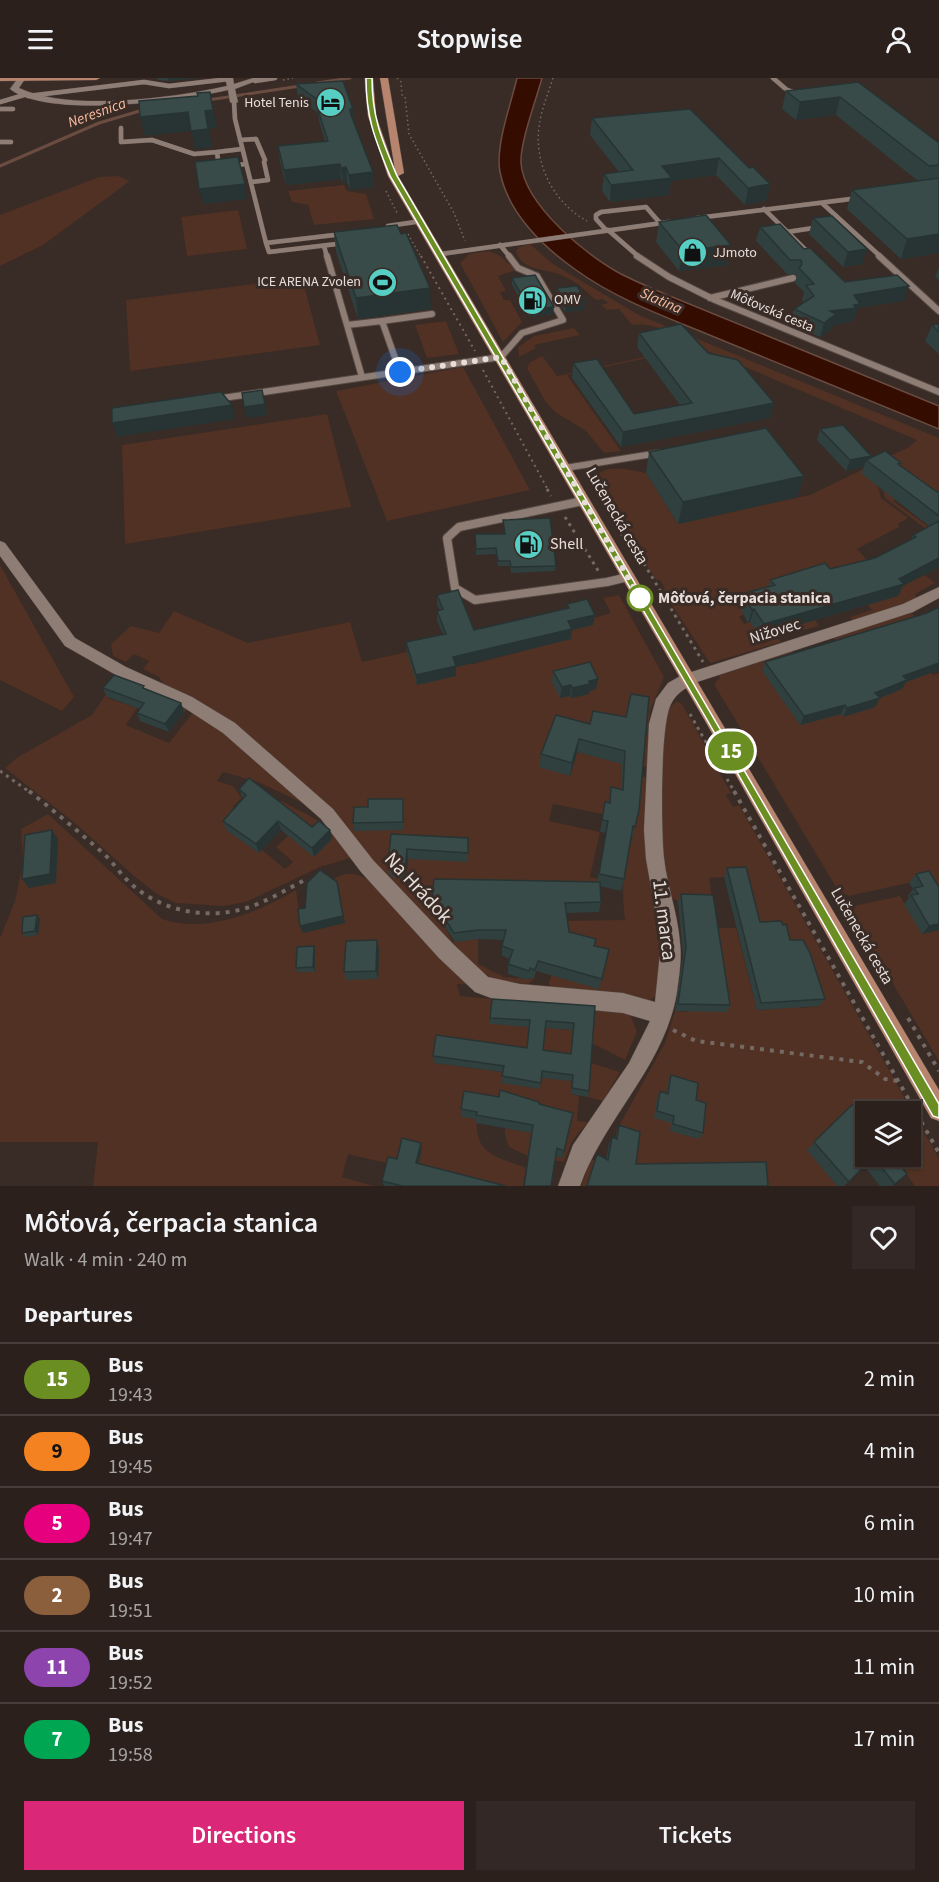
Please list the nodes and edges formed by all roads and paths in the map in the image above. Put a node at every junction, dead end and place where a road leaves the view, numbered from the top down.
1 (96, 78) edge
2 (275, 78) edge
3 (384, 78) edge
4 (397, 78) edge
5 (553, 78) edge
6 (773, 78) edge
7 (0, 79) edge
8 (21, 79) edge
9 (257, 80) edge
10 (365, 81) edge
11 (230, 83) edge
12 (806, 94) edge
13 (26, 96) junction
14 (0, 102) edge
15 (234, 102) joint
16 (0, 109) edge
17 (13, 110) dead end
18 (121, 128) dead end
19 (240, 140) junction
20 (0, 142) edge
21 (11, 142) dead end
22 (243, 149) junction
23 (217, 153) junction
24 (246, 164) junction
25 (251, 182) junction
26 (384, 186) dead end
27 (404, 192) junction
28 (869, 196) edge
29 (822, 202) junction
30 (764, 209) junction
31 (694, 218) edge
32 (422, 221) junction
33 (671, 221) edge
34 (660, 223) junction
35 (845, 223) junction
36 (403, 224) junction
37 (833, 225) edge
38 (822, 227) edge
39 (380, 228) edge
40 (607, 230) junction
41 (788, 232) junction
42 (348, 233) edge
43 (355, 242) edge
44 (266, 243) junction
45 (500, 245) junction
46 (324, 246) junction
47 (467, 250) junction
48 (441, 254) junction
49 (819, 264) edge
50 (794, 278) dead end
51 (710, 298) junction
52 (939, 311) edge
53 (432, 314) dead end
54 (382, 321) junction
55 (347, 325) junction
56 (501, 357) junction
57 (481, 361) junction
58 (400, 372) junction
59 (362, 376) junction
60 (939, 392) edge
61 (207, 400) edge
62 (671, 451) edge
63 (565, 468) junction
64 (583, 501) junction
65 (557, 506) junction
66 (616, 530) dead end
67 (0, 546) edge
68 (628, 577) junction
69 (607, 582) junction
70 (939, 592) edge
71 (708, 671) junction
72 (688, 679) junction
73 (692, 718) dead end
74 (719, 765) dead end
75 (0, 771) edge
76 (724, 774) dead end
77 (305, 880) dead end
78 (661, 1018) junction
79 (898, 1081) junction
80 (939, 1110) edge
81 (939, 1154) edge
82 (568, 1186) edge

1 - 8 main road
2 - 9 lane
3 - 27 main road, Lučenecká cesta
4 - 47 path
5 - 40 path
6 - 12 lane
7 - 8 main road
8 - 13 street
9 - 11 street
10 - 27 main road, Lučenecká cesta
11 - 13 lane
11 - 13 street
11 - 15 street
13 - 14 lane
15 - 19 lane
16 - 17 lane
18 - 23 lane
19 - 22 lane
19 - 25 lane
20 - 21 lane
22 - 23 lane
22 - 24 lane
23 - 24 lane
24 - 25 lane
25 - 44 lane
26 - 36 path
27 - 32 main road, Lučenecká cesta
28 - 29 lane
29 - 30 lane
29 - 35 lane
30 - 31 lane
30 - 41 lane
32 - 36 lane
32 - 48 main road, Lučenecká cesta
33 - 34 lane
34 - 40 lane
34 - 40 lane
35 - 37 lane
35 - 52 lane
36 - 39 lane
36 - 57 path
38 - 41 lane
40 - 45 lane
40 - 51 lane, Môťovská cesta
41 - 49 lane
42 - 44 lane
43 - 46 lane
44 - 46 lane
45 - 47 lane
45 - 56 lane
46 - 55 lane
47 - 48 lane
48 - 56 main road, Lučenecká cesta
50 - 51 lane
51 - 60 lane, Môťovská cesta
53 - 54 lane
54 - 55 lane
54 - 58 lane
55 - 59 lane
56 - 57 lane
56 - 63 main road, Lučenecká cesta
57 - 58 lane
57 - 65 path
58 - 59 lane
59 - 61 lane
62 - 63 lane
63 - 64 main road, Lučenecká cesta
64 - 65 lane
64 - 68 main road, Lučenecká cesta
65 - 69 path
65 - 69 lane
66 - 71 path
67 - 78 street, Na Hrádok
68 - 69 lane
68 - 72 main road, Lučenecká cesta
70 - 71 street, Nižovec
71 - 72 street, Nižovec
72 - 78 street, 11. marca
72 - 80 main road, Lučenecká cesta
73 - 74 path
75 - 77 path
76 - 79 path
78 - 79 path
78 - 82 street, 11. marca
79 - 81 path

